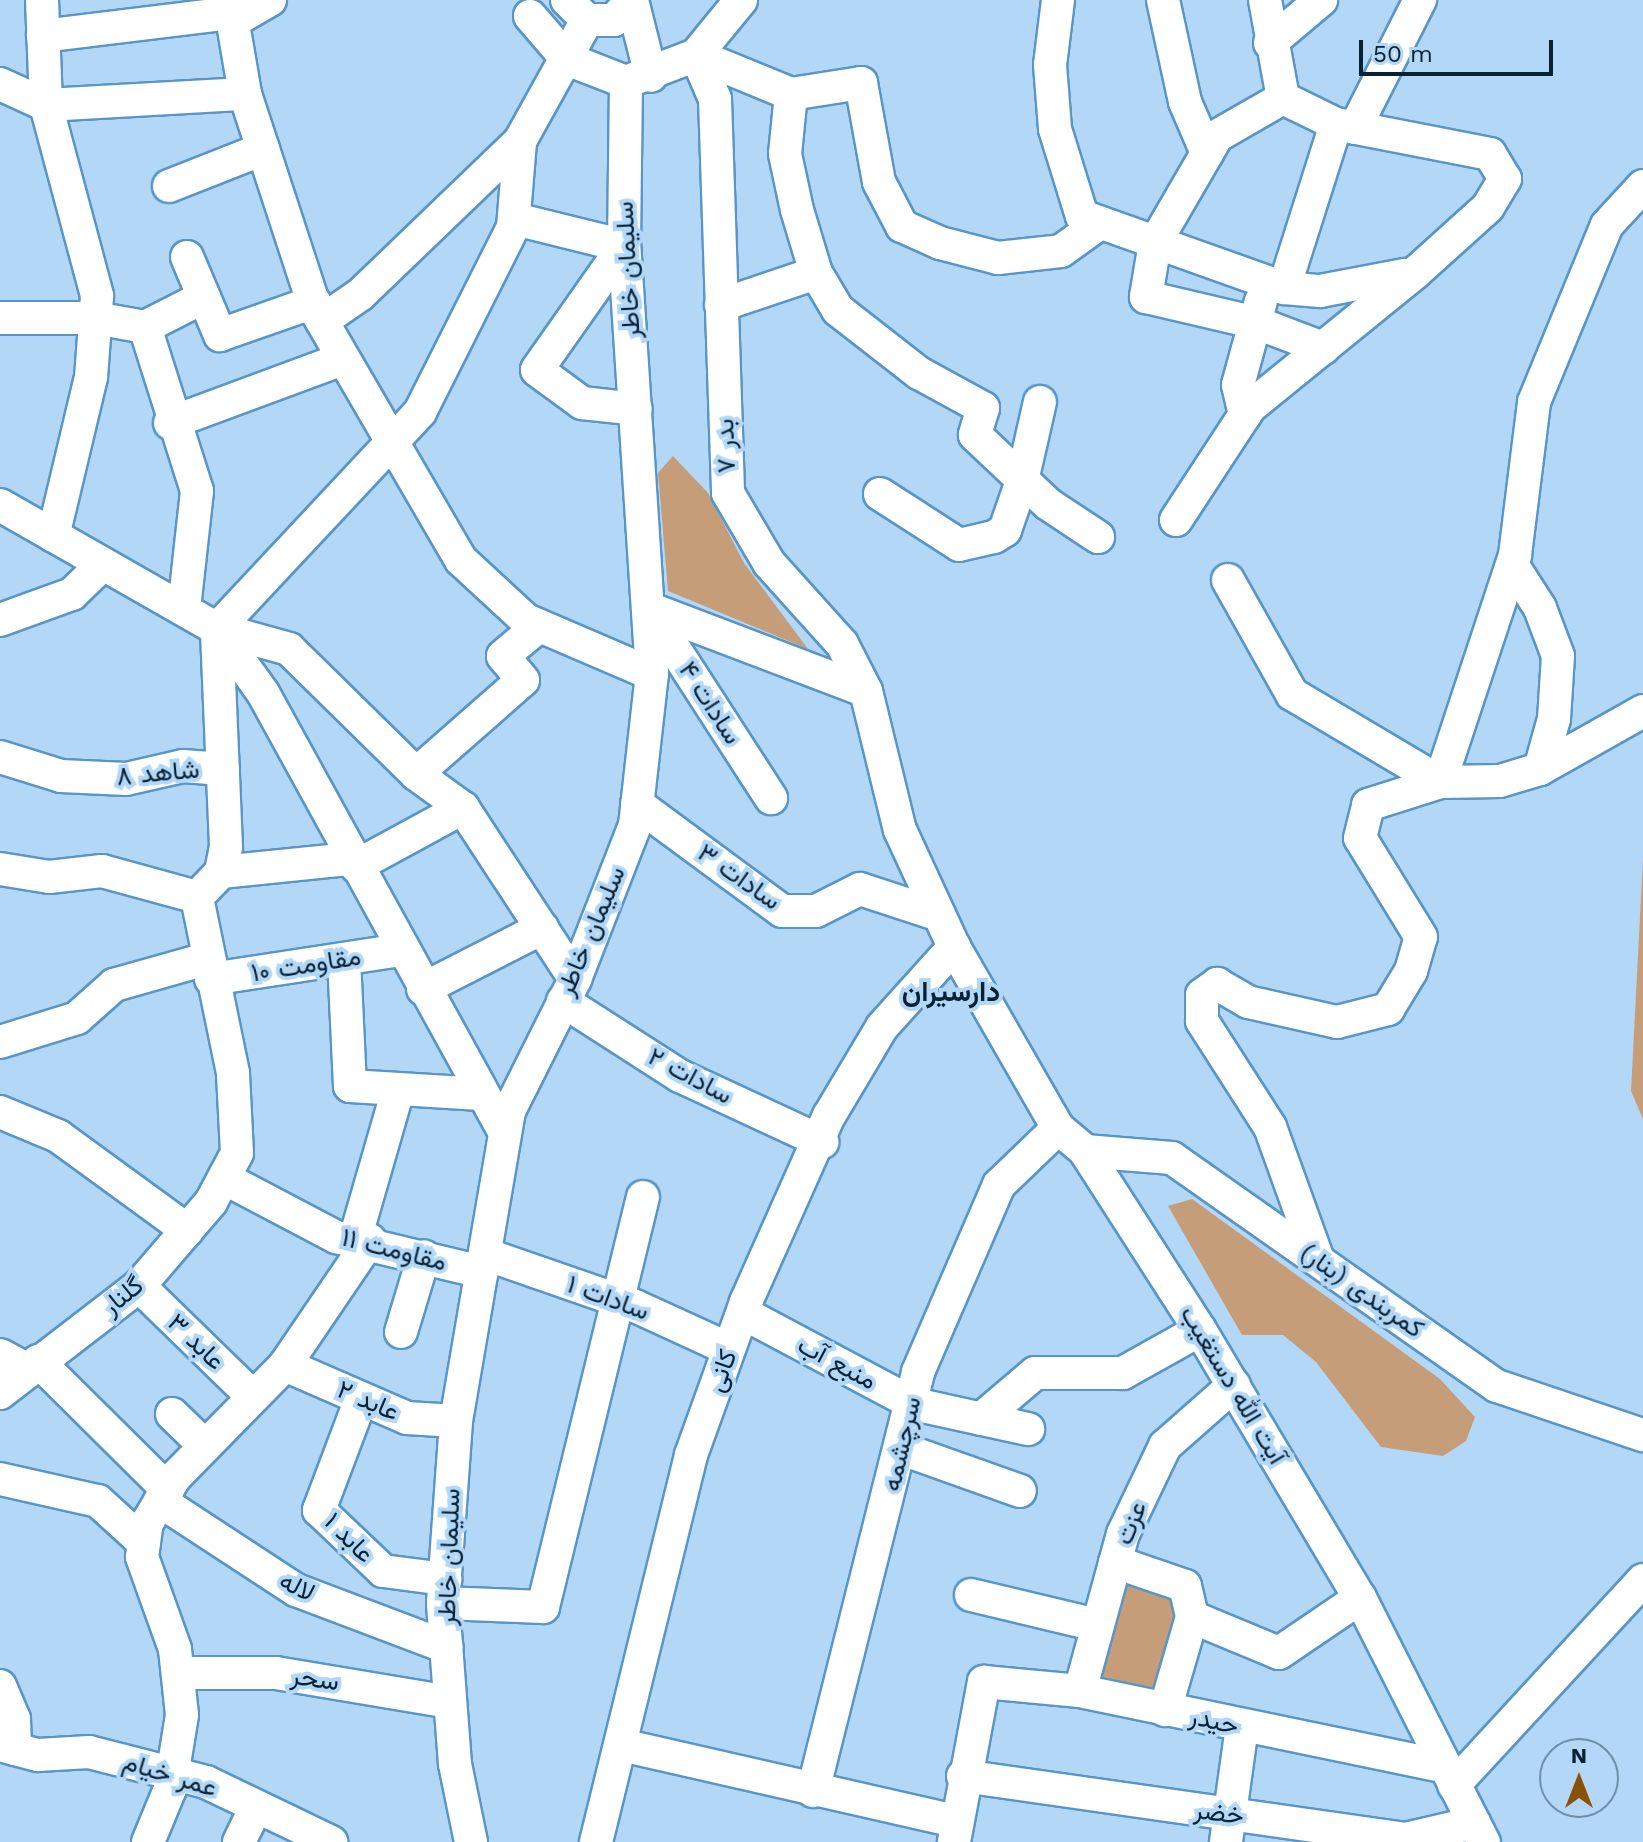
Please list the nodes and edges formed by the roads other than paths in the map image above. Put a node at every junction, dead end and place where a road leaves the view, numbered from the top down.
1 (42, 0) edge
2 (270, 0) edge
3 (741, 0) edge
4 (1058, 0) edge
5 (1163, 0) edge
6 (1265, 0) edge
7 (1321, 0) edge
8 (1420, 0) edge
9 (632, 2) edge
10 (577, 10) edge
11 (231, 12) edge
12 (530, 16) dead end
13 (43, 36) junction
14 (1270, 43) junction
15 (696, 55) junction
16 (567, 59) junction
17 (638, 79) junction
18 (0, 84) edge
19 (245, 94) junction
20 (791, 94) junction
21 (1283, 98) junction
22 (46, 105) junction
23 (1346, 126) junction
24 (520, 141) junction
25 (263, 149) junction
26 (1207, 153) junction
27 (169, 186) dead end
28 (1643, 186) edge
29 (515, 219) junction
30 (1100, 223) junction
31 (1155, 243) junction
32 (624, 246) junction
33 (187, 257) dead end
34 (816, 273) junction
35 (1415, 273) junction
36 (1275, 285) junction
37 (204, 297) junction
38 (721, 305) junction
39 (318, 312) junction
40 (0, 318) edge
41 (95, 318) junction
42 (1257, 323) junction
43 (145, 327) junction
44 (1323, 348) junction
45 (343, 359) junction
46 (1040, 402) dead end
47 (636, 409) junction
48 (1245, 415) junction
49 (170, 423) junction
50 (390, 444) junction
51 (1022, 481) junction
52 (880, 494) dead end
53 (0, 505) edge
54 (1176, 520) dead end
55 (53, 536) junction
56 (1098, 537) dead end
57 (102, 565) junction
58 (1513, 566) junction
59 (1228, 580) dead end
60 (184, 608) junction
61 (648, 608) junction
62 (0, 620) edge
63 (539, 626) junction
64 (217, 629) junction
65 (652, 674) junction
66 (866, 691) junction
67 (1643, 711) edge
68 (0, 757) edge
69 (223, 769) junction
70 (1540, 769) junction
71 (416, 774) junction
72 (1440, 782) junction
73 (771, 798) dead end
74 (637, 804) junction
75 (463, 808) junction
76 (353, 863) junction
77 (0, 869) edge
78 (221, 872) junction
79 (197, 897) junction
80 (939, 915) junction
81 (542, 928) junction
82 (954, 947) junction
83 (401, 950) junction
84 (344, 959) junction
85 (209, 969) junction
86 (423, 989) junction
87 (569, 990) junction
88 (0, 1042) edge
89 (398, 1090) junction
90 (481, 1094) junction
91 (0, 1112) edge
92 (1058, 1128) junction
93 (505, 1133) junction
94 (822, 1142) junction
95 (1085, 1151) junction
96 (224, 1178) junction
97 (643, 1197) dead end
98 (187, 1230) junction
99 (362, 1240) junction
100 (424, 1256) junction
101 (1318, 1260) junction
102 (483, 1263) junction
103 (139, 1286) junction
104 (613, 1298) junction
105 (743, 1313) junction
106 (1200, 1330) junction
107 (401, 1332) dead end
108 (729, 1349) junction
109 (22, 1362) edge
110 (285, 1365) junction
111 (1234, 1385) junction
112 (0, 1393) edge
113 (253, 1397) junction
114 (361, 1399) junction
115 (914, 1404) junction
116 (172, 1414) dead end
117 (981, 1419) junction
118 (456, 1421) junction
119 (1028, 1429) dead end
120 (1643, 1435) edge
121 (205, 1446) junction
122 (902, 1449) junction
123 (0, 1479) edge
124 (1020, 1491) dead end
125 (164, 1496) junction
126 (144, 1543) junction
127 (1115, 1562) junction
128 (1643, 1580) edge
129 (444, 1591) junction
130 (971, 1595) dead end
131 (1360, 1598) junction
132 (1192, 1617) junction
133 (1097, 1625) junction
134 (447, 1647) junction
135 (178, 1673) junction
136 (0, 1686) edge
137 (1080, 1691) junction
138 (450, 1702) junction
139 (1165, 1710) junction
140 (1242, 1727) junction
141 (621, 1745) junction
142 (7, 1747) edge
143 (173, 1773) junction
144 (963, 1776) junction
145 (1448, 1776) junction
146 (813, 1791) junction
147 (256, 1807) junction
148 (1226, 1828) edge
149 (954, 1832) edge
150 (1479, 1833) edge
151 (1405, 1840) edge
152 (148, 1842) edge
153 (239, 1842) edge
154 (331, 1842) edge
155 (471, 1842) edge
156 (596, 1842) edge

1 - 13 street
2 - 11 street
3 - 15 street
4 - 30 street
5 - 26 street
6 - 14 street
7 - 14 street
8 - 23 street
9 - 10 street
9 - 17 street, سلیمان خاطر
10 - 16 street
11 - 13 street
11 - 19 street
12 - 16 street
13 - 22 street
14 - 21 street
15 - 17 street
15 - 20 street
15 - 38 street, بدر ۷
16 - 17 street
16 - 24 street
17 - 32 street, سلیمان خاطر
18 - 22 street
19 - 22 street
19 - 25 street
20 - 30 street
20 - 34 street
21 - 23 street
21 - 26 street
22 - 41 street
23 - 35 street
23 - 36 street
24 - 29 street
24 - 39 street
25 - 27 street
25 - 39 street
26 - 31 street
28 - 58 street
29 - 32 street
29 - 50 street
30 - 31 street
31 - 36 street
31 - 42 street
32 - 47 street, سلیمان خاطر
32 - 47 street
33 - 37 street
34 - 38 street
34 - 51 street
35 - 36 street
35 - 44 street
36 - 42 street
37 - 39 street
37 - 43 street
38 - 66 street, بدر ۷
39 - 45 street
40 - 41 street
41 - 43 street
41 - 55 street
42 - 44 street
42 - 48 street
43 - 49 street
44 - 48 street
45 - 49 street
45 - 50 street
46 - 51 street
47 - 61 street, سلیمان خاطر
48 - 54 street
49 - 60 street
50 - 63 street
50 - 64 street
51 - 52 street
51 - 56 street
53 - 55 street
55 - 57 street
57 - 60 street
57 - 62 street
58 - 70 street
58 - 72 street
59 - 72 street
60 - 64 street
61 - 65 street, سلیمان خاطر
61 - 66 street
61 - 73 street, سادات ۴
63 - 65 street
63 - 71 street
64 - 69 street
64 - 71 street
64 - 76 street
65 - 74 street, سلیمان خاطر
66 - 80 street, بدر ۷
67 - 70 street
68 - 69 street, شاهد ۸
69 - 78 street
70 - 72 street
71 - 75 street
72 - 101 street
74 - 80 street, سادات ۳
74 - 87 street, سلیمان خاطر
75 - 76 street
75 - 81 street
76 - 78 street
76 - 83 street
77 - 79 street
78 - 79 street
79 - 85 street, گلنار
80 - 82 street, بدر ۷
81 - 86 street
81 - 87 street
82 - 92 street, آیت الله دستغیب
82 - 94 street, کانی
83 - 84 street, مقاومت ۱۰
83 - 86 street
84 - 85 street, مقاومت ۱۰
84 - 89 street
85 - 88 street, مقاومت ۱۰
85 - 96 street, گلنار
86 - 90 street
87 - 93 street, سلیمان خاطر
87 - 94 street, سادات ۲
89 - 90 street
89 - 99 street
90 - 93 street
91 - 98 street
92 - 95 street, آیت الله دستغیب
92 - 115 street, سرچشمه
93 - 102 street, سلیمان خاطر
94 - 105 street, کانی
95 - 101 street, کمربندی (بنار)
95 - 106 street, آیت الله دستغیب
96 - 98 street, گلنار
96 - 99 street, مقاومت ۱۱
97 - 104 street
98 - 103 street, گلنار
99 - 100 street, مقاومت ۱۱
99 - 110 street
100 - 102 street, مقاومت ۱۱
100 - 107 street
101 - 120 street, کمربندی (بنار)
102 - 104 street, سادات ۱
102 - 118 street, سلیمان خاطر
103 - 109 street, گلنار
103 - 113 street, عابد ۳
104 - 108 street, سادات ۱
104 - 129 street
105 - 108 street, کانی
105 - 115 street, منبع آب
106 - 111 street, آیت الله دستغیب
106 - 117 street
108 - 141 street, کانی
109 - 112 street, گلنار
109 - 125 street, لاله
110 - 113 street
110 - 114 street, عابد ۲
111 - 127 street, عزت
111 - 131 street, آیت الله دستغیب
113 - 121 street
114 - 118 street, عابد ۲
114 - 129 street, عابد ۱
115 - 117 street, منبع آب
115 - 122 street, سرچشمه
116 - 121 street
117 - 119 street, منبع آب
118 - 129 street, سلیمان خاطر
121 - 125 street
122 - 124 street
122 - 146 street, سرچشمه
123 - 126 street
125 - 126 street
125 - 134 street, لاله
126 - 135 street
127 - 132 street
127 - 133 street, عزت
128 - 145 street
129 - 134 street, سلیمان خاطر
130 - 133 street
131 - 132 street
131 - 145 street, آیت الله دستغیب
132 - 139 street
133 - 137 street, عزت
134 - 138 street, سلیمان خاطر
135 - 138 street, سحر
135 - 143 street
136 - 142 street
137 - 139 street, حیدر
137 - 144 street, حیدر
138 - 155 street, سلیمان خاطر
139 - 140 street, حیدر
140 - 145 street, حیدر
140 - 148 street
141 - 146 street
141 - 156 street, کانی
142 - 143 street, عمر خیام
143 - 147 street, عمر خیام
143 - 152 street
144 - 148 street, خضر
144 - 149 street
145 - 150 street, آیت الله دستغیب
146 - 149 street
147 - 153 street
147 - 154 street, عمر خیام
148 - 151 street, خضر
150 - 151 street, خضر

